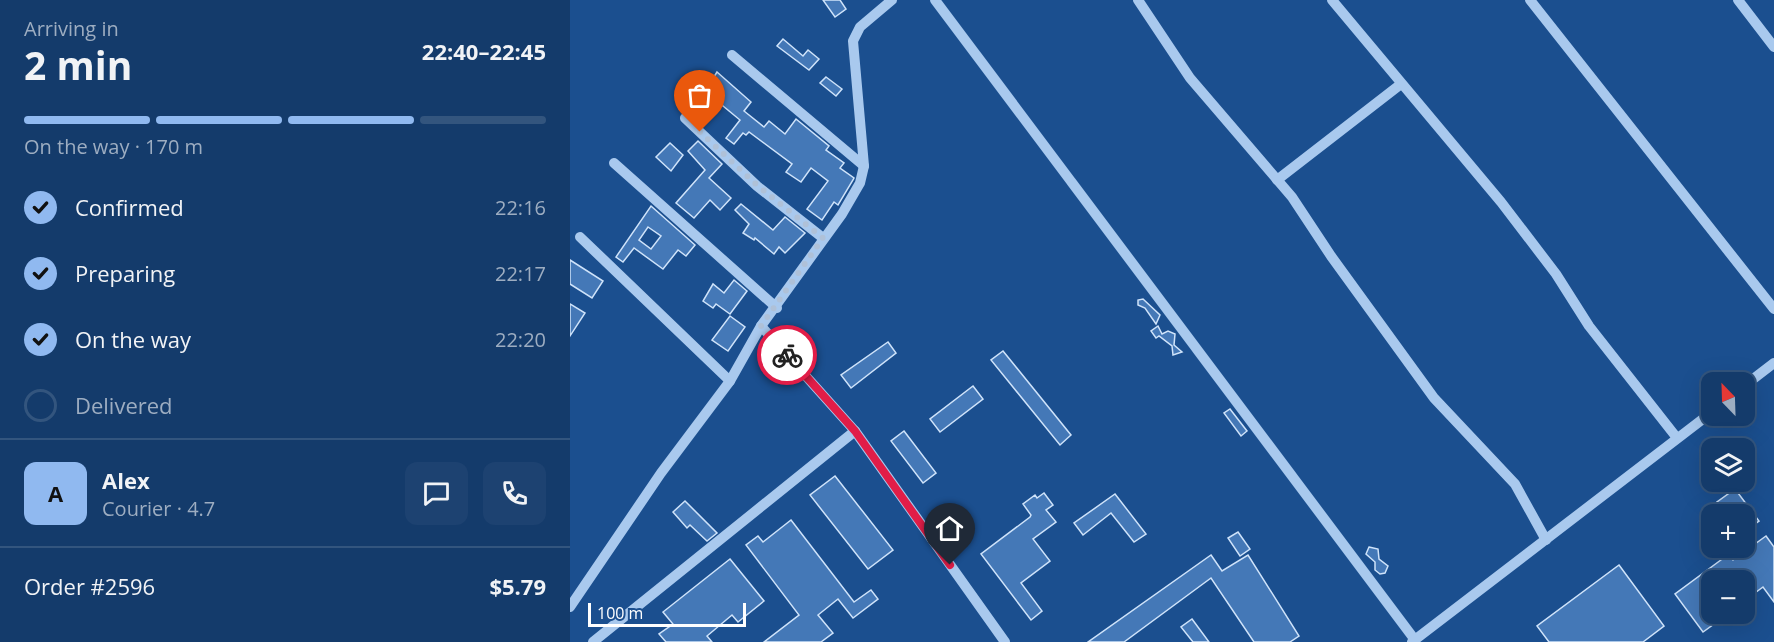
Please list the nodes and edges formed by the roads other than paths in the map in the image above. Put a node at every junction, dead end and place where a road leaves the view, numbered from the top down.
1 (892, 0) edge
2 (935, 0) edge
3 (1138, 0) edge
4 (1332, 0) edge
5 (1530, 0) edge
6 (1738, 0) edge
7 (1774, 47) edge
8 (732, 55) dead end
9 (1401, 84) junction
10 (685, 118) dead end
11 (614, 163) dead end
12 (864, 166) junction
13 (1277, 180) junction
14 (580, 237) dead end
15 (823, 238) junction
16 (777, 308) junction
17 (1774, 309) edge
18 (761, 326) junction
19 (1774, 363) edge
20 (1755, 378) edge
21 (730, 381) junction
22 (1701, 420) edge
23 (855, 431) junction
24 (1677, 438) junction
25 (1546, 540) junction
26 (570, 607) edge
27 (1414, 641) edge
28 (593, 642) edge
29 (1005, 642) edge

1 - 12 street
2 - 27 street
3 - 13 street
4 - 9 street
5 - 17 street
6 - 7 street
8 - 12 street
9 - 13 street
9 - 24 street
10 - 15 street
11 - 16 street
12 - 15 street
13 - 25 street
14 - 21 street
15 - 16 street
16 - 18 street
18 - 21 street
18 - 23 street
19 - 20 street
21 - 26 street
22 - 24 street
23 - 28 street
23 - 29 street
24 - 25 street
25 - 27 street

